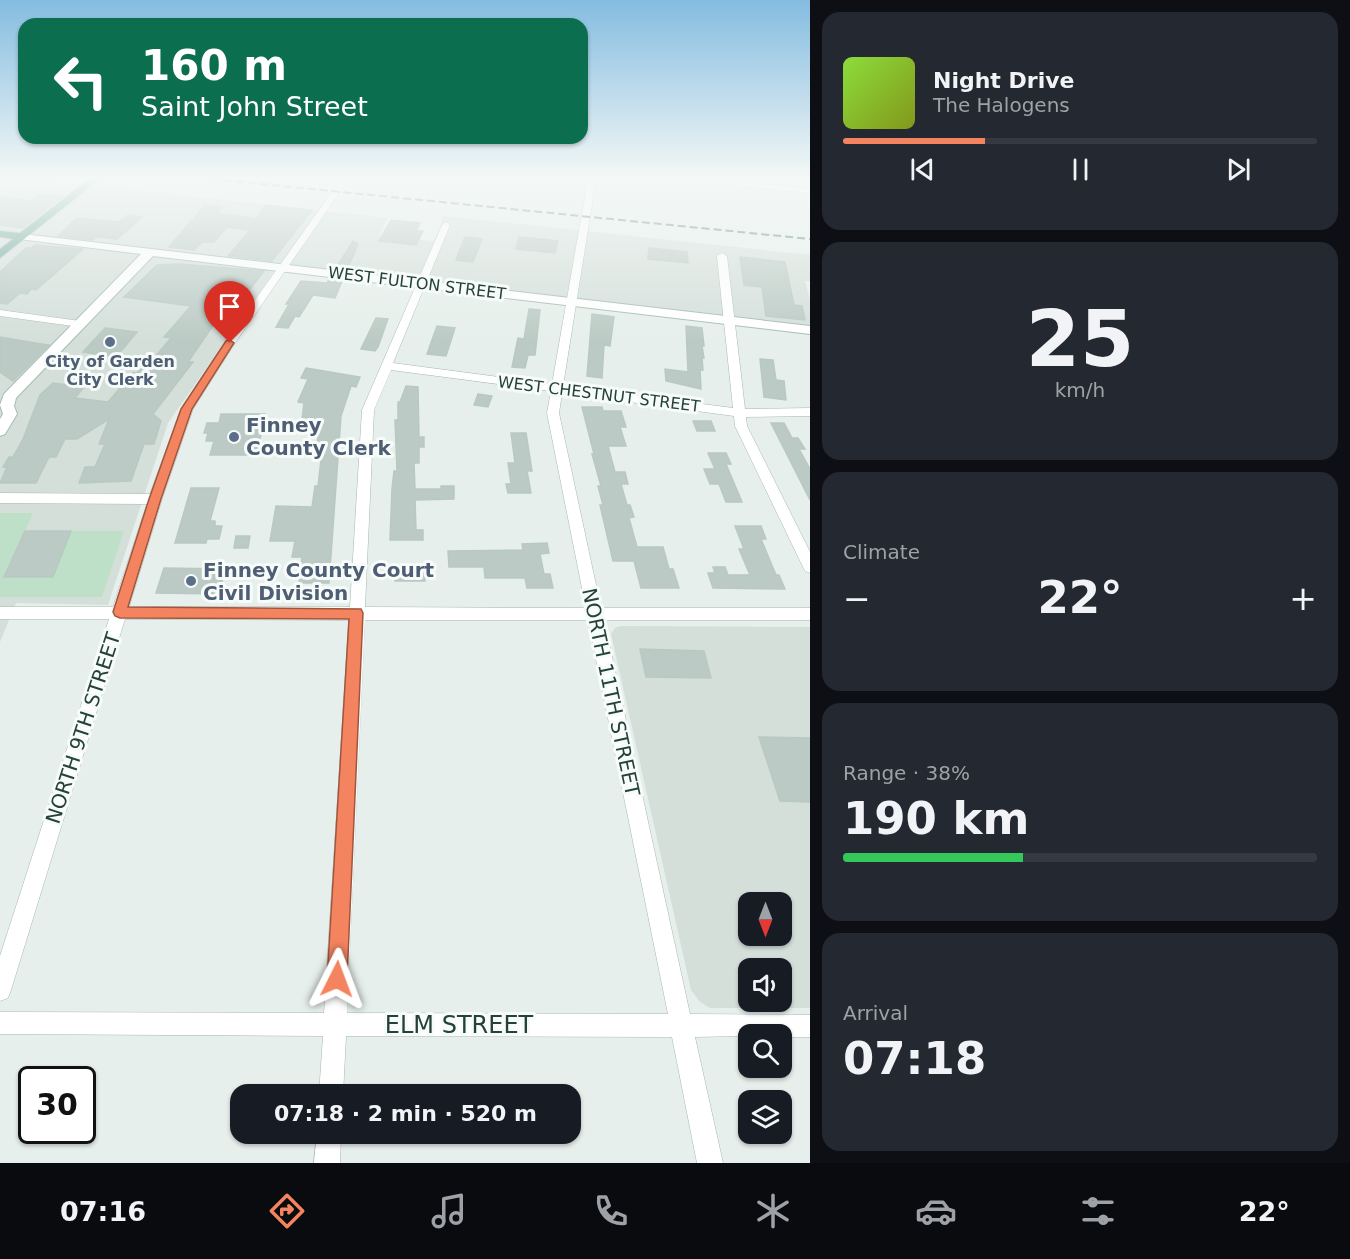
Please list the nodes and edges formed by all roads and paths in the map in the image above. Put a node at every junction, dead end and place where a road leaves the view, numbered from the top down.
1 (28, 233) edge
2 (307, 233) edge
3 (443, 233) edge
4 (583, 233) edge
5 (0, 234) edge
6 (23, 237) junction
7 (151, 251) junction
8 (0, 255) edge
9 (722, 256) dead end
10 (283, 267) junction
11 (423, 284) junction
12 (571, 301) junction
13 (0, 314) edge
14 (729, 320) junction
15 (80, 324) junction
16 (810, 330) edge
17 (388, 366) junction
18 (556, 389) junction
19 (4, 394) edge
20 (739, 412) junction
21 (810, 412) edge
22 (5, 414) edge
23 (0, 431) edge
24 (0, 498) edge
25 (155, 499) junction
26 (810, 567) edge
27 (120, 612) junction
28 (0, 613) edge
29 (356, 613) junction
30 (594, 614) junction
31 (810, 614) edge
32 (0, 990) edge
33 (0, 1023) edge
34 (334, 1024) junction
35 (681, 1026) junction
36 (810, 1026) edge
37 (331, 1084) edge
38 (328, 1144) edge
39 (327, 1163) edge
40 (710, 1163) edge

1 - 6 main road
2 - 10 street, NORTH 9TH STREET
3 - 11 street
4 - 12 street, NORTH 11TH STREET
5 - 6 main road
6 - 7 street, WEST FULTON STREET
6 - 8 main road
7 - 10 street, WEST FULTON STREET
7 - 15 street
9 - 14 street
10 - 11 street, WEST FULTON STREET
10 - 25 street, NORTH 9TH STREET
11 - 12 street, WEST FULTON STREET
11 - 17 street
12 - 14 street, WEST FULTON STREET
12 - 18 street, NORTH 11TH STREET
13 - 15 street
14 - 16 street, WEST FULTON STREET
14 - 20 street
15 - 19 street
17 - 18 street, WEST CHESTNUT STREET
17 - 29 street
18 - 20 street, WEST CHESTNUT STREET
18 - 30 street, NORTH 11TH STREET
19 - 22 street
20 - 21 street, WEST CHESTNUT STREET
20 - 26 street
22 - 23 street
24 - 25 street
25 - 27 street, NORTH 9TH STREET
27 - 28 street
27 - 29 street
27 - 32 street, NORTH 9TH STREET
29 - 30 street
29 - 34 street
30 - 31 street
30 - 35 street, NORTH 11TH STREET
33 - 34 street, ELM STREET
34 - 35 street, ELM STREET
34 - 37 street
35 - 36 street, ELM STREET
35 - 40 street, NORTH 11TH STREET
38 - 39 street

